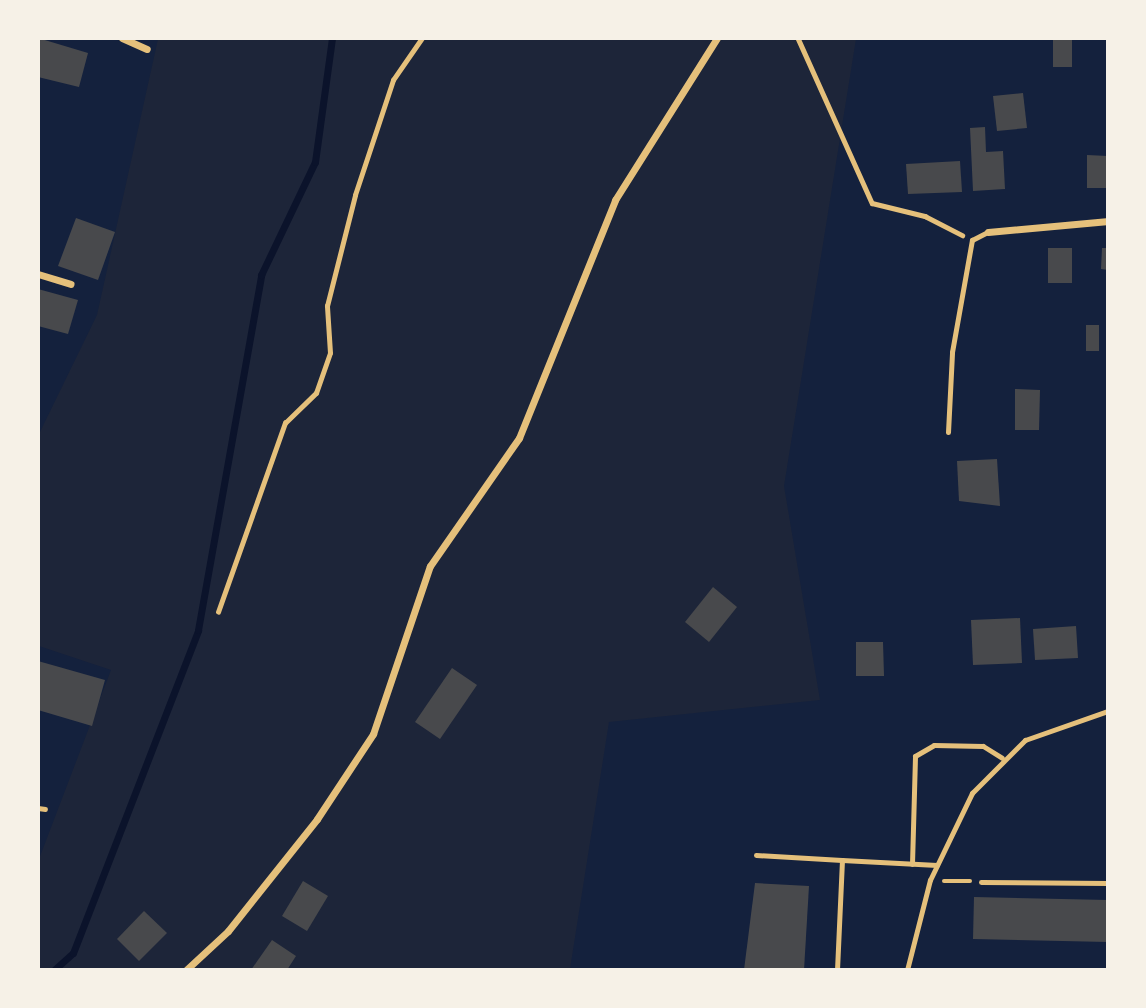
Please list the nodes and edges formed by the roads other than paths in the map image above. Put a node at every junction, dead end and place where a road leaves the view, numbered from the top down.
1 (122, 38) edge
2 (717, 38) edge
3 (147, 49) dead end
4 (1108, 221) edge
5 (988, 232) joint
6 (38, 274) edge
7 (71, 284) dead end
8 (948, 432) dead end
9 (1108, 711) edge
10 (1002, 758) junction
11 (756, 855) dead end
12 (842, 860) junction
13 (912, 864) junction
14 (937, 865) junction
15 (981, 882) road end
16 (1108, 883) edge
17 (187, 970) edge
18 (837, 970) edge
19 (907, 970) edge

1 - 3 street
2 - 17 street
4 - 5 street
5 - 8 lane
6 - 7 street
9 - 10 lane
10 - 13 lane
10 - 14 lane
11 - 12 lane
12 - 13 lane
12 - 18 lane
13 - 14 lane
14 - 19 lane
15 - 16 lane

